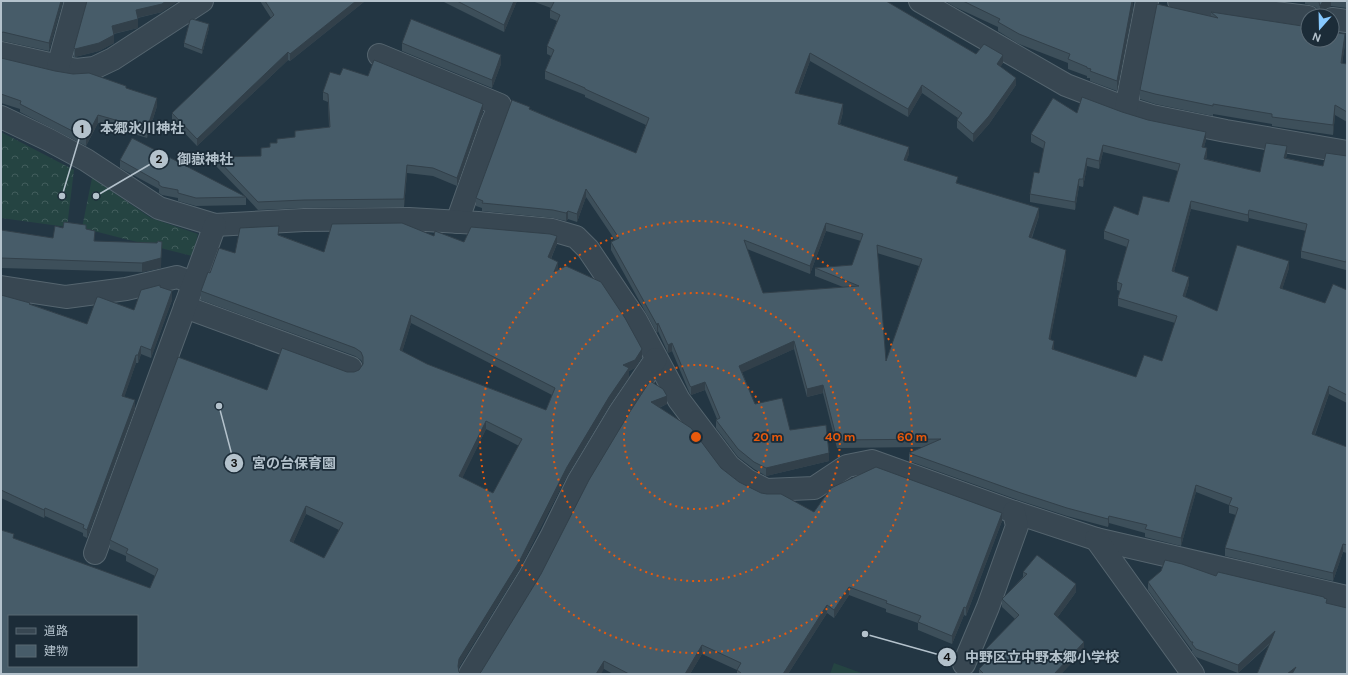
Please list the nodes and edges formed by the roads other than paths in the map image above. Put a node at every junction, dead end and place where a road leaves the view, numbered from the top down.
1 (76, 1) edge
2 (202, 1) edge
3 (920, 1) edge
4 (1147, 1) edge
5 (1179, 1) edge
6 (1300, 16) edge
7 (1, 53) edge
8 (379, 56) dead end
9 (58, 67) junction
10 (1126, 108) junction
11 (1, 117) edge
12 (1347, 152) edge
13 (457, 222) junction
14 (215, 225) junction
15 (194, 283) junction
16 (1, 287) edge
17 (185, 307) junction
18 (656, 359) junction
19 (351, 368) dead end
20 (1014, 512) junction
21 (1096, 539) junction
22 (94, 552) dead end
23 (1347, 597) edge
24 (964, 664) dead end
25 (470, 674) edge
26 (1193, 674) edge

1 - 9 street
2 - 9 street
3 - 10 street
4 - 10 street
5 - 6 street
7 - 9 street
8 - 13 street
10 - 12 street
11 - 14 street
13 - 14 street
13 - 18 street
14 - 15 street
15 - 16 street
15 - 17 street
17 - 19 street
17 - 22 street
18 - 20 street
18 - 25 street
20 - 21 street
20 - 24 street
21 - 23 street
21 - 26 street

